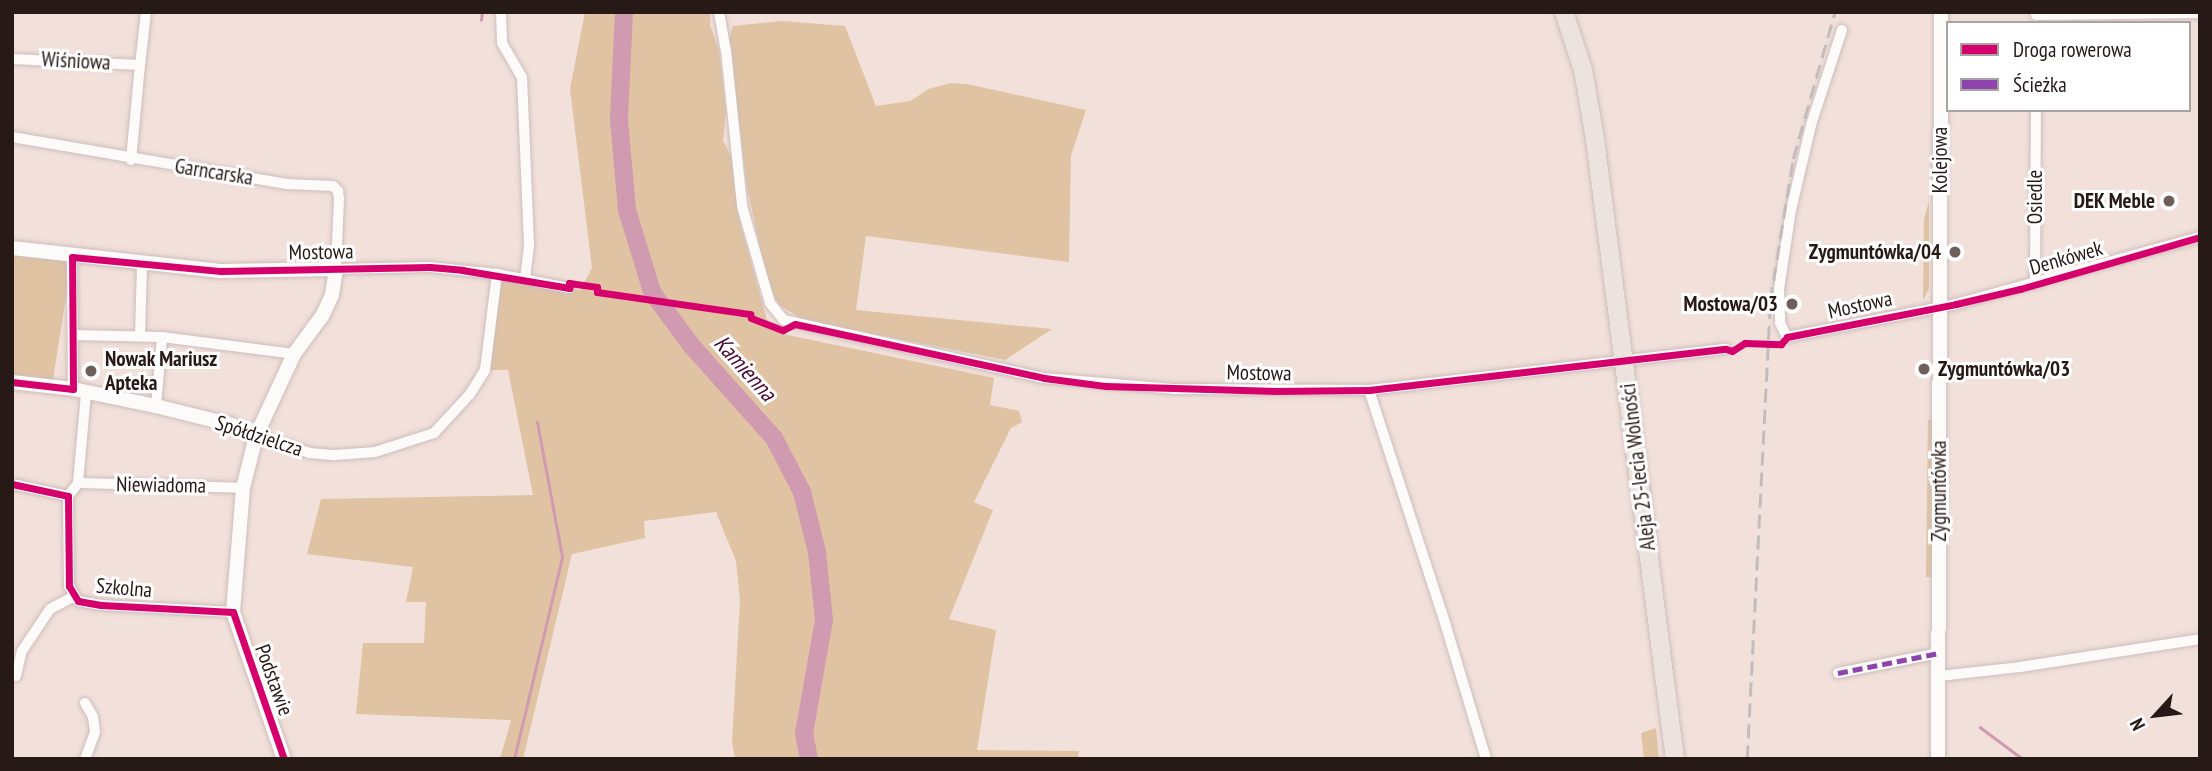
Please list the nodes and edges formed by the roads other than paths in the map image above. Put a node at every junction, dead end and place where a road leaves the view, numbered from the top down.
1 (146, 12) edge
2 (501, 12) edge
3 (719, 12) edge
4 (1564, 12) edge
5 (1941, 12) edge
6 (2200, 13) edge
7 (2036, 17) edge
8 (1842, 30) dead end
9 (12, 59) edge
10 (140, 65) junction
11 (2036, 112) edge
12 (12, 137) edge
13 (131, 160) junction
14 (2200, 237) edge
15 (12, 248) edge
16 (72, 257) junction
17 (142, 263) junction
18 (335, 269) junction
19 (497, 274) junction
20 (525, 278) junction
21 (2035, 285) junction
22 (569, 288) dead end
23 (1940, 307) junction
24 (73, 335) junction
25 (140, 336) junction
26 (162, 337) junction
27 (1726, 349) dead end
28 (293, 354) junction
29 (1626, 362) junction
30 (12, 382) edge
31 (1369, 390) junction
32 (80, 391) junction
33 (156, 406) junction
34 (256, 436) junction
35 (78, 483) junction
36 (12, 484) edge
37 (243, 488) junction
38 (68, 496) junction
39 (74, 596) junction
40 (233, 612) junction
41 (2200, 639) edge
42 (1939, 653) junction
43 (1838, 673) dead end
44 (16, 676) dead end
45 (1938, 676) junction
46 (85, 703) dead end
47 (85, 759) edge
48 (284, 759) edge
49 (1486, 759) edge
50 (1675, 759) edge
51 (1938, 759) edge

1 - 10 street, Wiśniowa
2 - 20 street
3 - 31 street, Mostowa
4 - 29 main road, Aleja 25-lecia Wolności
5 - 23 street, Kolejowa
6 - 7 street
8 - 23 street, Mostowa
9 - 10 street, Wiśniowa
10 - 13 street, Wiśniowa
11 - 21 street, Osiedle
12 - 13 street, Garncarska
13 - 18 street, Garncarska
14 - 21 street, Denkówek
15 - 16 street, Mostowa
16 - 17 street, Mostowa
16 - 24 street
17 - 18 street, Mostowa
17 - 25 street
18 - 19 street, Mostowa
18 - 28 street
19 - 20 street, Mostowa
19 - 34 street, Spółdzielcza
20 - 22 street, Mostowa
21 - 23 street, Denkówek
23 - 42 street, Zygmuntówka
24 - 25 street
24 - 32 street
25 - 26 street
26 - 28 street
26 - 33 street
27 - 29 street, Mostowa
28 - 34 street
29 - 31 street, Mostowa
29 - 50 main road, Aleja 25-lecia Wolności
30 - 32 street, Spółdzielcza
31 - 49 street
32 - 33 street, Spółdzielcza
32 - 35 street
33 - 34 street, Spółdzielcza
34 - 37 street
35 - 37 street, Niewiadoma
35 - 38 street
36 - 38 street
37 - 40 street
38 - 39 street, Szkolna
39 - 40 street, Szkolna
39 - 44 street, Szkolna
40 - 48 street, Podstawie
41 - 45 street
42 - 43 street
42 - 45 street, Zygmuntówka
45 - 51 street, Zygmuntówka
46 - 47 street

